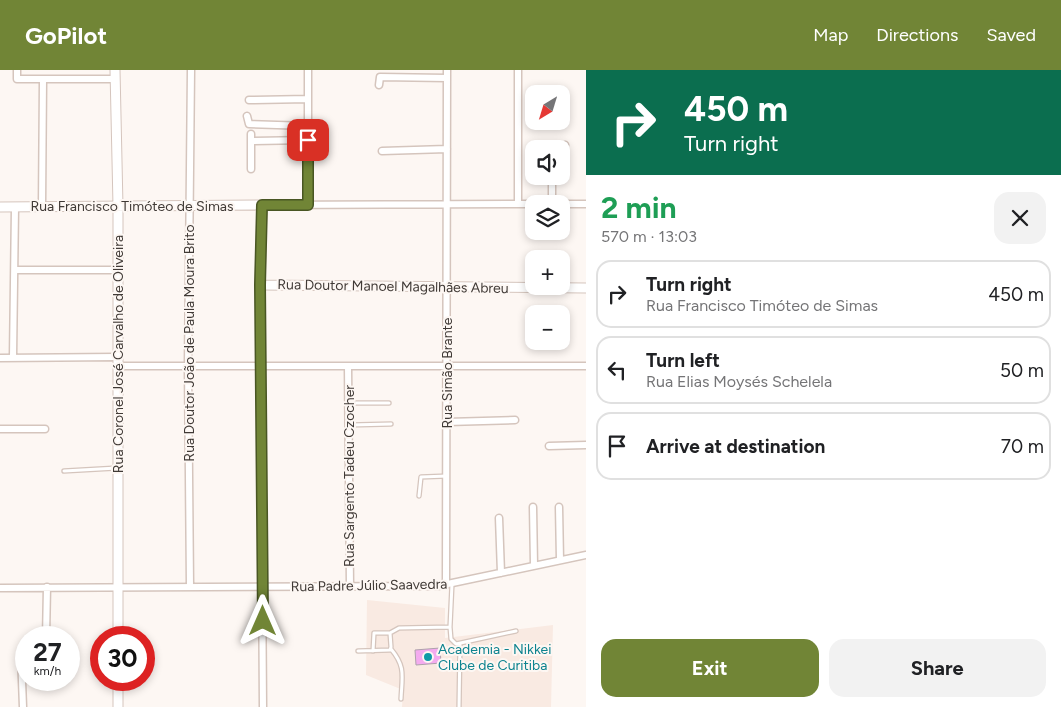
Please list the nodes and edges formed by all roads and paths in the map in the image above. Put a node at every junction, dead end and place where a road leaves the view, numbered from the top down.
1 (16, 70) edge
2 (191, 70) edge
3 (308, 70) edge
4 (447, 70) edge
5 (518, 70) edge
6 (115, 75) edge
7 (447, 78) junction
8 (43, 80) junction
9 (379, 85) dead end
10 (308, 99) junction
11 (249, 100) dead end
12 (247, 116) dead end
13 (308, 126) junction
14 (308, 140) junction
15 (447, 149) junction
16 (382, 152) dead end
17 (251, 169) dead end
18 (518, 204) junction
19 (525, 204) edge
20 (570, 204) edge
21 (586, 204) edge
22 (262, 205) junction
23 (308, 205) junction
24 (42, 206) junction
25 (118, 206) junction
26 (190, 206) junction
27 (447, 206) junction
28 (0, 207) edge
29 (14, 207) junction
30 (15, 270) junction
31 (117, 270) junction
32 (260, 285) junction
33 (446, 287) junction
34 (586, 288) edge
35 (13, 357) junction
36 (0, 358) edge
37 (117, 362) junction
38 (188, 366) junction
39 (262, 366) junction
40 (348, 366) junction
41 (448, 366) junction
42 (586, 366) edge
43 (350, 403) junction
44 (389, 403) dead end
45 (514, 420) dead end
46 (447, 422) junction
47 (391, 424) dead end
48 (350, 425) junction
49 (0, 429) edge
50 (45, 429) dead end
51 (549, 446) dead end
52 (586, 446) edge
53 (118, 468) junction
54 (64, 471) dead end
55 (446, 476) junction
56 (419, 496) dead end
57 (533, 507) dead end
58 (559, 507) dead end
59 (499, 518) dead end
60 (586, 555) edge
61 (560, 560) junction
62 (534, 565) junction
63 (501, 573) junction
64 (449, 585) junction
65 (190, 586) junction
66 (47, 587) junction
67 (262, 587) junction
68 (350, 587) junction
69 (0, 588) edge
70 (118, 588) junction
71 (46, 626) edge
72 (118, 626) edge
73 (450, 627) junction
74 (516, 631) dead end
75 (390, 633) junction
76 (460, 644) junction
77 (391, 649) junction
78 (358, 651) dead end
79 (373, 651) junction
80 (23, 691) edge
81 (118, 691) edge
82 (400, 698) dead end
83 (24, 707) edge
84 (118, 707) edge
85 (263, 707) edge
86 (459, 707) edge

1 - 8 street
2 - 26 street, Rua Doutor João de Paula Moura Brito
3 - 10 street
4 - 7 street, Rua Simão Brante
5 - 18 street
6 - 8 street
6 - 25 street, Rua Coronel José Carvalho de Oliveira
7 - 9 street
7 - 15 street, Rua Simão Brante
8 - 24 street
10 - 11 street
10 - 13 street
12 - 13 street
13 - 14 street
14 - 17 street
14 - 23 street
15 - 16 street
15 - 27 street, Rua Simão Brante
18 - 19 street, Rua Francisco Timóteo de Simas
18 - 27 street, Rua Francisco Timóteo de Simas
20 - 21 street
22 - 23 street, Rua Francisco Timóteo de Simas
22 - 26 street, Rua Francisco Timóteo de Simas
22 - 32 street
23 - 27 street, Rua Francisco Timóteo de Simas
24 - 25 street, Rua Francisco Timóteo de Simas
24 - 29 street, Rua Francisco Timóteo de Simas
25 - 26 street, Rua Francisco Timóteo de Simas
25 - 31 street, Rua Coronel José Carvalho de Oliveira
26 - 38 street, Rua Doutor João de Paula Moura Brito
27 - 33 street, Rua Simão Brante
28 - 29 street, Rua Francisco Timóteo de Simas
29 - 30 street
30 - 31 street
30 - 35 street
31 - 37 street, Rua Coronel José Carvalho de Oliveira
32 - 33 street, Rua Doutor Manoel Magalhães Abreu
32 - 39 street
33 - 34 street, Rua Doutor Manoel Magalhães Abreu
33 - 41 street, Rua Simão Brante
35 - 36 street
35 - 37 street
37 - 38 street
37 - 53 street, Rua Coronel José Carvalho de Oliveira
38 - 39 street
38 - 65 street, Rua Doutor João de Paula Moura Brito
39 - 40 street
39 - 67 street
40 - 41 street
40 - 43 street, Rua Sargento Tadeu Czocher
41 - 42 street
41 - 46 street, Rua Simão Brante
43 - 44 lane
43 - 48 street, Rua Sargento Tadeu Czocher
45 - 46 street
46 - 55 street, Rua Simão Brante
47 - 48 lane
48 - 68 street, Rua Sargento Tadeu Czocher
49 - 50 street
51 - 52 street
53 - 54 lane
53 - 70 street, Rua Coronel José Carvalho de Oliveira
55 - 56 lane
55 - 64 street, Rua Simão Brante
57 - 62 street
58 - 61 street
59 - 63 street
60 - 61 street, Rua Padre Júlio Saavedra
61 - 62 street, Rua Padre Júlio Saavedra
62 - 63 street, Rua Padre Júlio Saavedra
63 - 64 street, Rua Padre Júlio Saavedra
64 - 68 street, Rua Padre Júlio Saavedra
64 - 73 lane
65 - 67 street, Rua Padre Júlio Saavedra
65 - 70 street, Rua Padre Júlio Saavedra
66 - 69 street, Rua Padre Júlio Saavedra
66 - 70 street, Rua Padre Júlio Saavedra
66 - 71 street
67 - 68 street, Rua Padre Júlio Saavedra
67 - 85 street
70 - 72 street, Rua Coronel José Carvalho de Oliveira
73 - 75 lane
73 - 76 lane
74 - 76 lane
75 - 77 lane
75 - 79 lane
76 - 86 lane
77 - 79 lane
77 - 82 lane
78 - 79 lane
80 - 83 street
81 - 84 street

